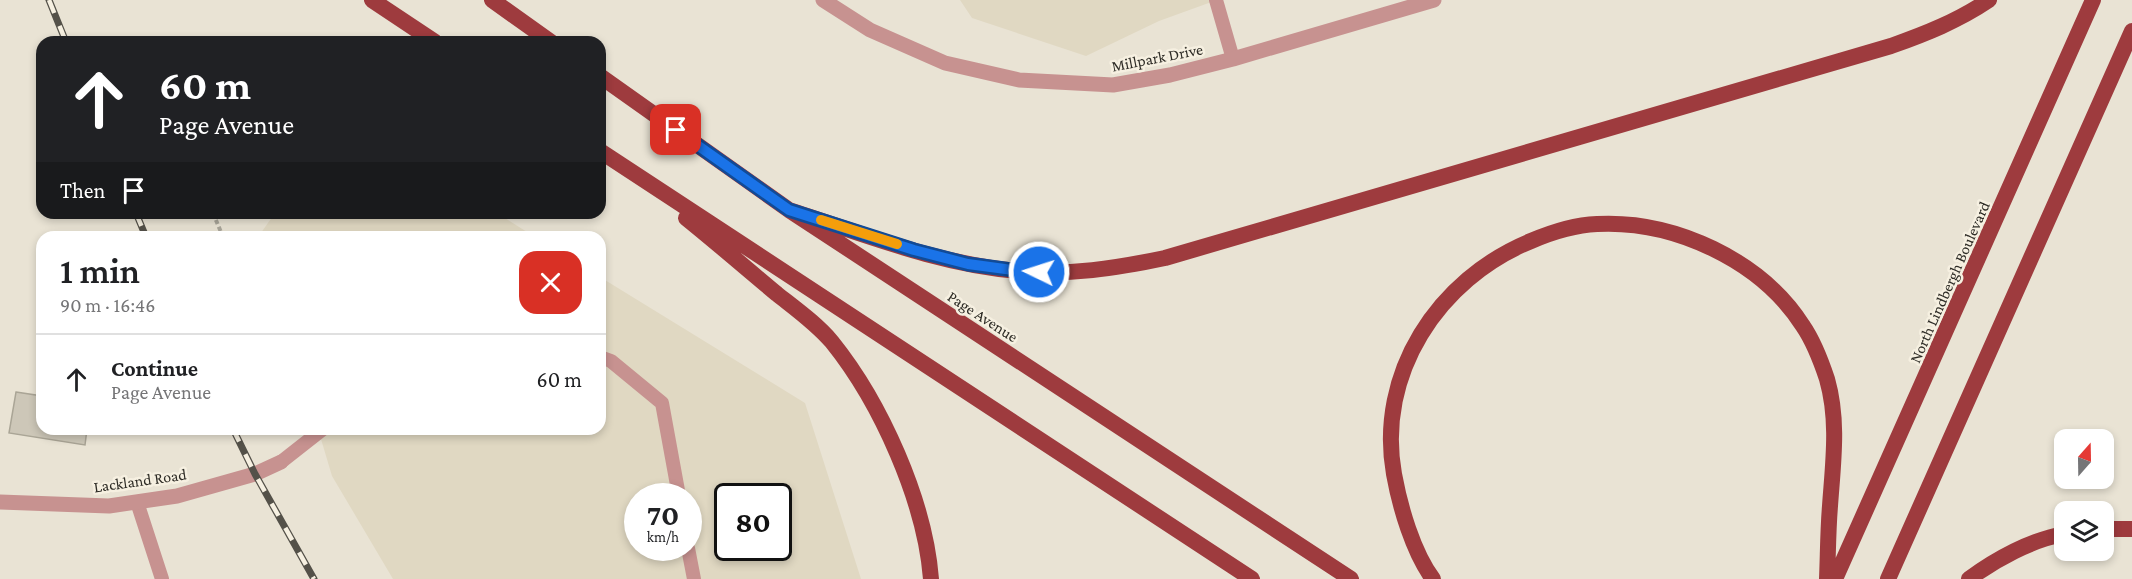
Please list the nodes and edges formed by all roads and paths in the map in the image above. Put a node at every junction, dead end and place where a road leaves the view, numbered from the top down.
1 (372, 0) edge
2 (492, 0) edge
3 (823, 0) edge
4 (1216, 0) edge
5 (1434, 0) edge
6 (1989, 0) edge
7 (2093, 0) edge
8 (2132, 31) edge
9 (426, 36) edge
10 (543, 36) edge
11 (1233, 59) junction
12 (606, 80) edge
13 (606, 155) edge
14 (623, 166) junction
15 (789, 210) junction
16 (606, 359) edge
17 (315, 435) edge
18 (281, 462) joint
19 (677, 483) edge
20 (0, 502) edge
21 (137, 502) junction
22 (2114, 529) edge
23 (2132, 530) edge
24 (2054, 536) edge
25 (691, 561) edge
26 (162, 579) edge
27 (694, 579) edge
28 (931, 579) edge
29 (1252, 579) edge
30 (1351, 579) edge
31 (1433, 579) edge
32 (1827, 579) edge
33 (1835, 579) edge
34 (1888, 579) edge
35 (1969, 579) edge

1 - 9 highway
2 - 10 highway
3 - 11 street, Millpark Drive
4 - 11 lane
5 - 11 street, Millpark Drive
6 - 15 highway
7 - 33 highway, North Lindbergh Boulevard
8 - 34 highway
12 - 15 highway, Page Avenue
13 - 14 highway
14 - 28 highway
14 - 29 highway
15 - 30 highway, Page Avenue
16 - 19 lane
17 - 18 lane
18 - 21 street, Lackland Road
20 - 21 street, Lackland Road
21 - 26 lane
22 - 23 highway
24 - 35 highway
25 - 27 lane
31 - 32 highway

